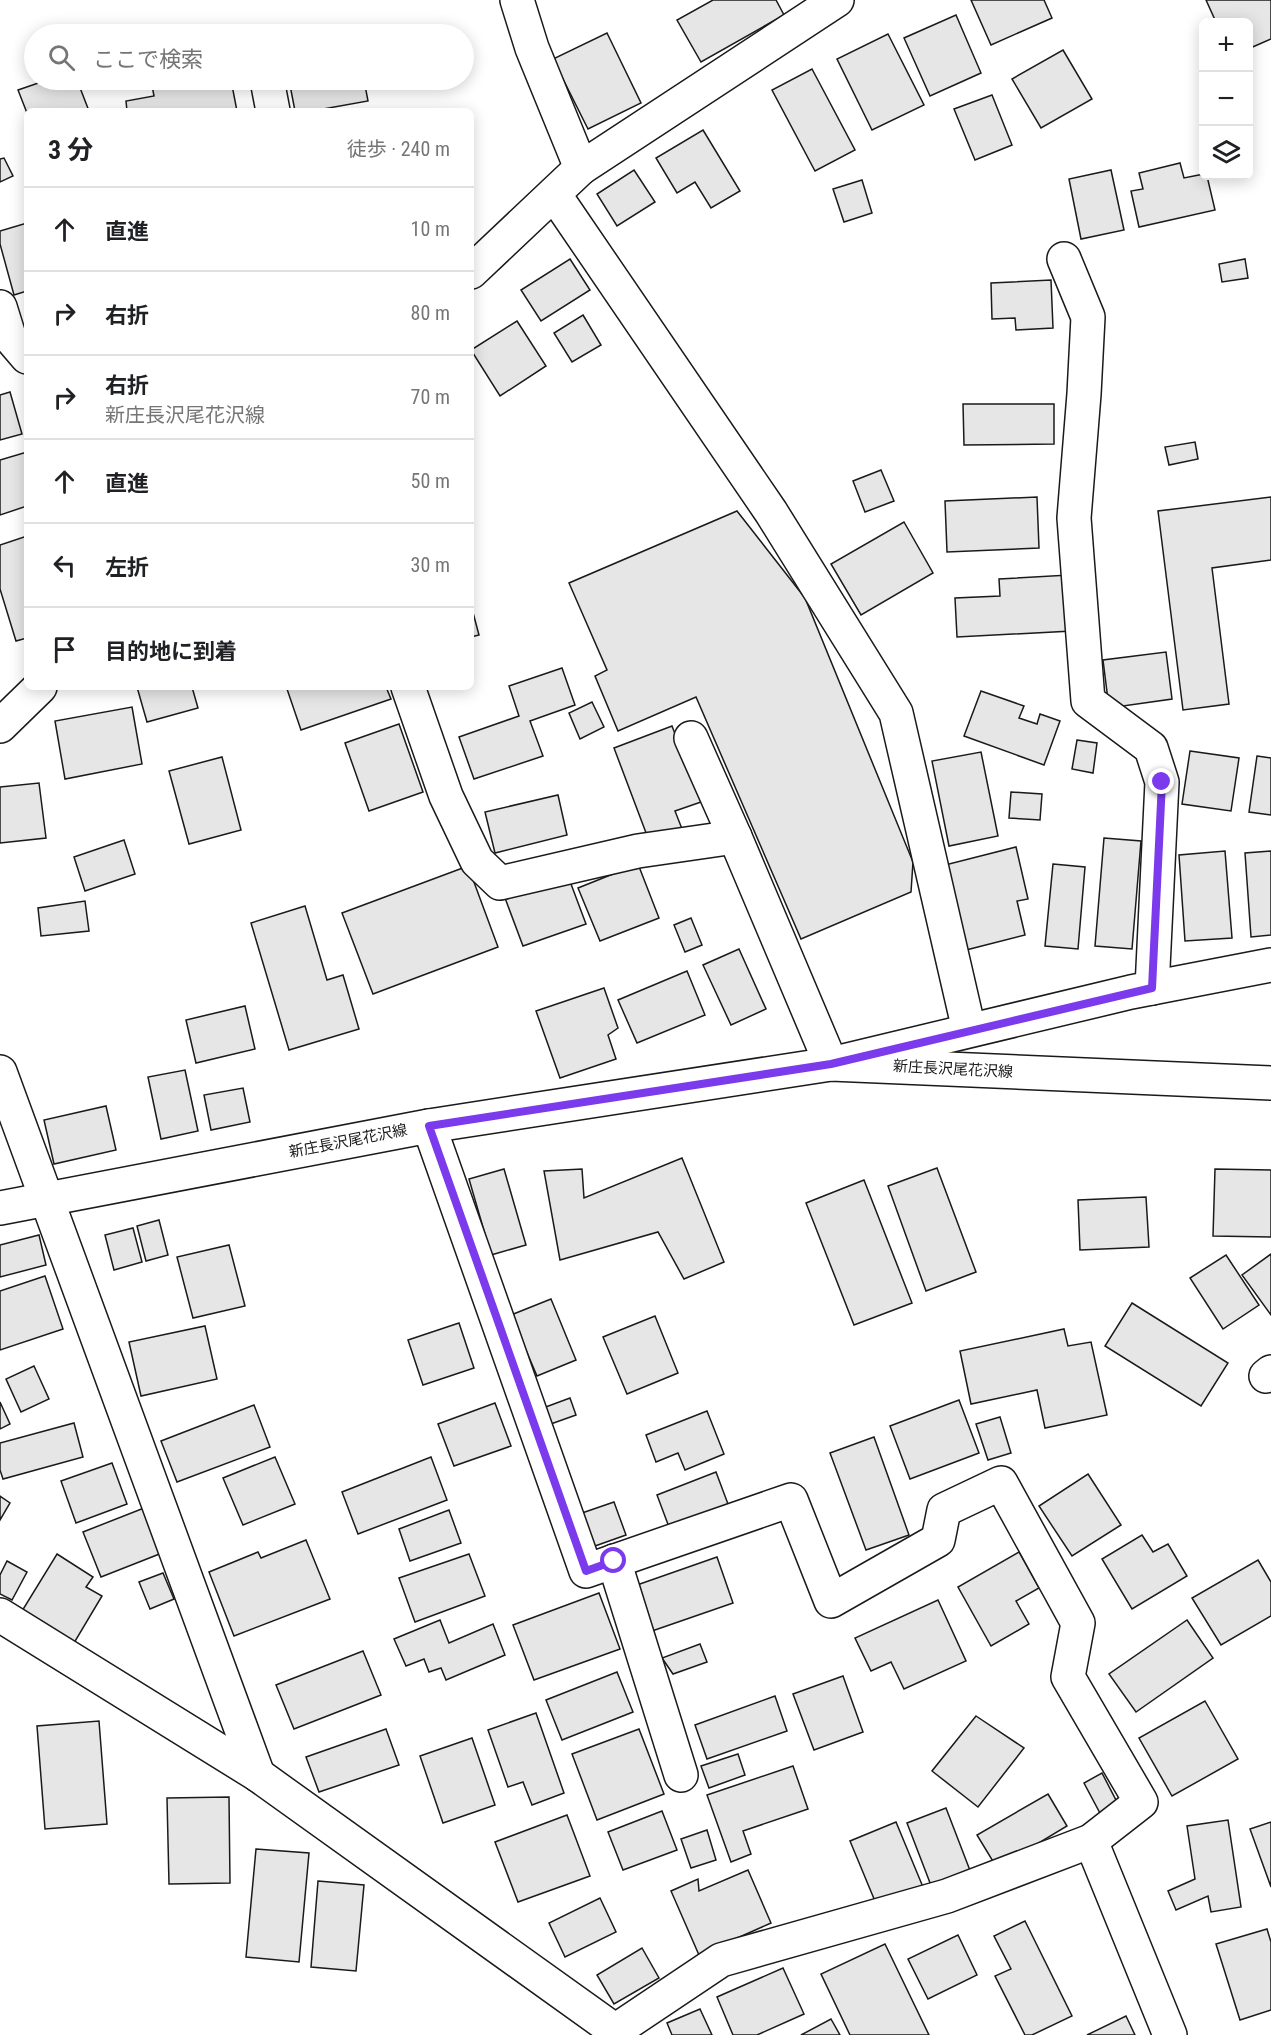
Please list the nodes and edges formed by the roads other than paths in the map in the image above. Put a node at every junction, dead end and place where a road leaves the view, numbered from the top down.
1 (517, 0) edge
2 (837, 0) edge
3 (269, 90) edge
4 (272, 108) edge
5 (581, 168) junction
6 (554, 194) junction
7 (1064, 259) dead end
8 (474, 269) edge
9 (0, 307) edge
10 (24, 354) edge
11 (37, 690) edge
12 (409, 690) edge
13 (0, 726) edge
14 (691, 738) dead end
15 (735, 837) junction
16 (1271, 965) edge
17 (1152, 988) junction
18 (969, 1030) junction
19 (831, 1064) junction
20 (0, 1072) edge
21 (1271, 1083) edge
22 (429, 1126) junction
23 (47, 1198) junction
24 (0, 1208) edge
25 (614, 1561) junction
26 (0, 1616) edge
27 (681, 1775) dead end
28 (258, 1776) junction
29 (1090, 1841) junction
30 (618, 2033) edge
31 (1170, 2035) edge

1 - 5 street
2 - 5 street
3 - 4 street
5 - 6 street
6 - 8 street
6 - 18 street
7 - 17 street
9 - 10 street
11 - 13 street
12 - 15 street
14 - 15 street
15 - 19 street
16 - 17 street
17 - 18 street
18 - 19 street
19 - 21 street, 新庄長沢尾花沢線
19 - 22 street, 新庄長沢尾花沢線
20 - 23 street
22 - 23 street, 新庄長沢尾花沢線
22 - 25 street
23 - 24 street, 新庄長沢尾花沢線
23 - 28 street
25 - 27 street
25 - 29 street
26 - 28 street
28 - 30 street
29 - 30 street
29 - 31 street

